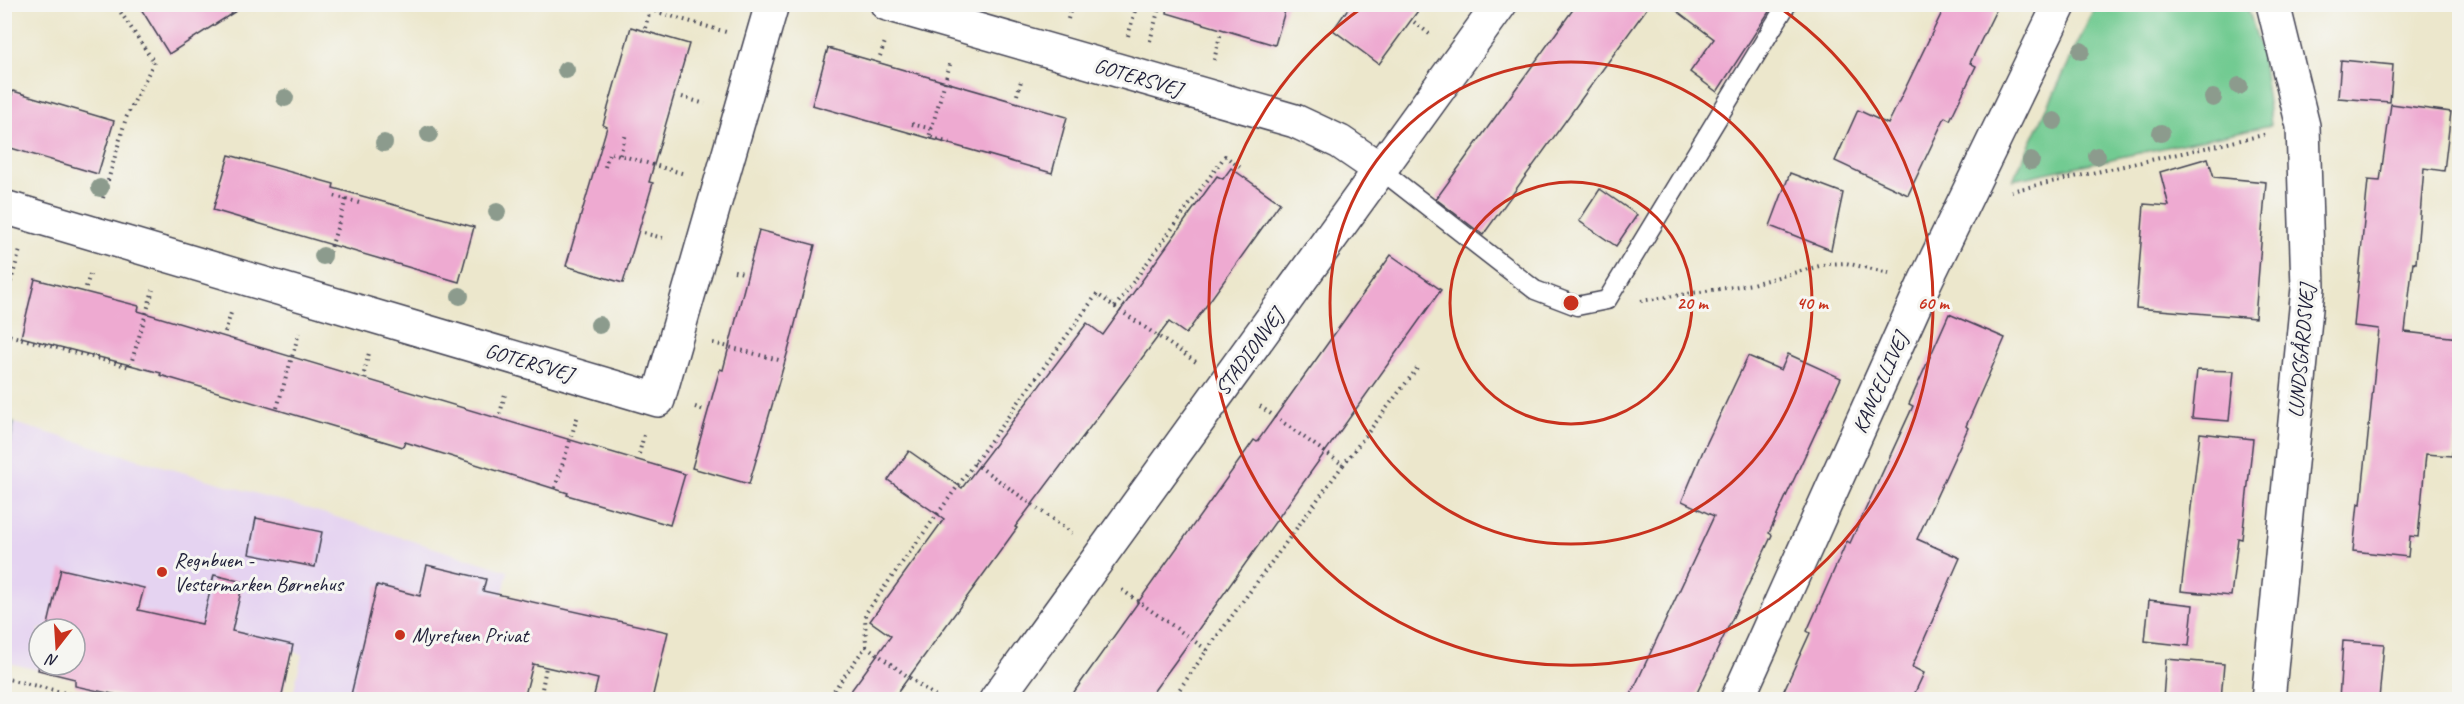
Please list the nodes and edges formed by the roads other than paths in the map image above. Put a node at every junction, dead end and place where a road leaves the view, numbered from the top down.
1 (772, 4) edge
2 (887, 4) edge
3 (1500, 4) edge
4 (1787, 4) edge
5 (2060, 4) edge
6 (2273, 4) edge
7 (1381, 170) junction
8 (17, 211) edge
9 (996, 699) edge
10 (1737, 699) edge
11 (2268, 699) edge

1 - 8 street, GOTERSVEJ
2 - 7 street, GOTERSVEJ
3 - 7 street, STADIONVEJ
4 - 7 lane
5 - 10 street, KANCELLIVEJ
6 - 11 street, LUNDSGÅRDSVEJ
7 - 9 street, STADIONVEJ

